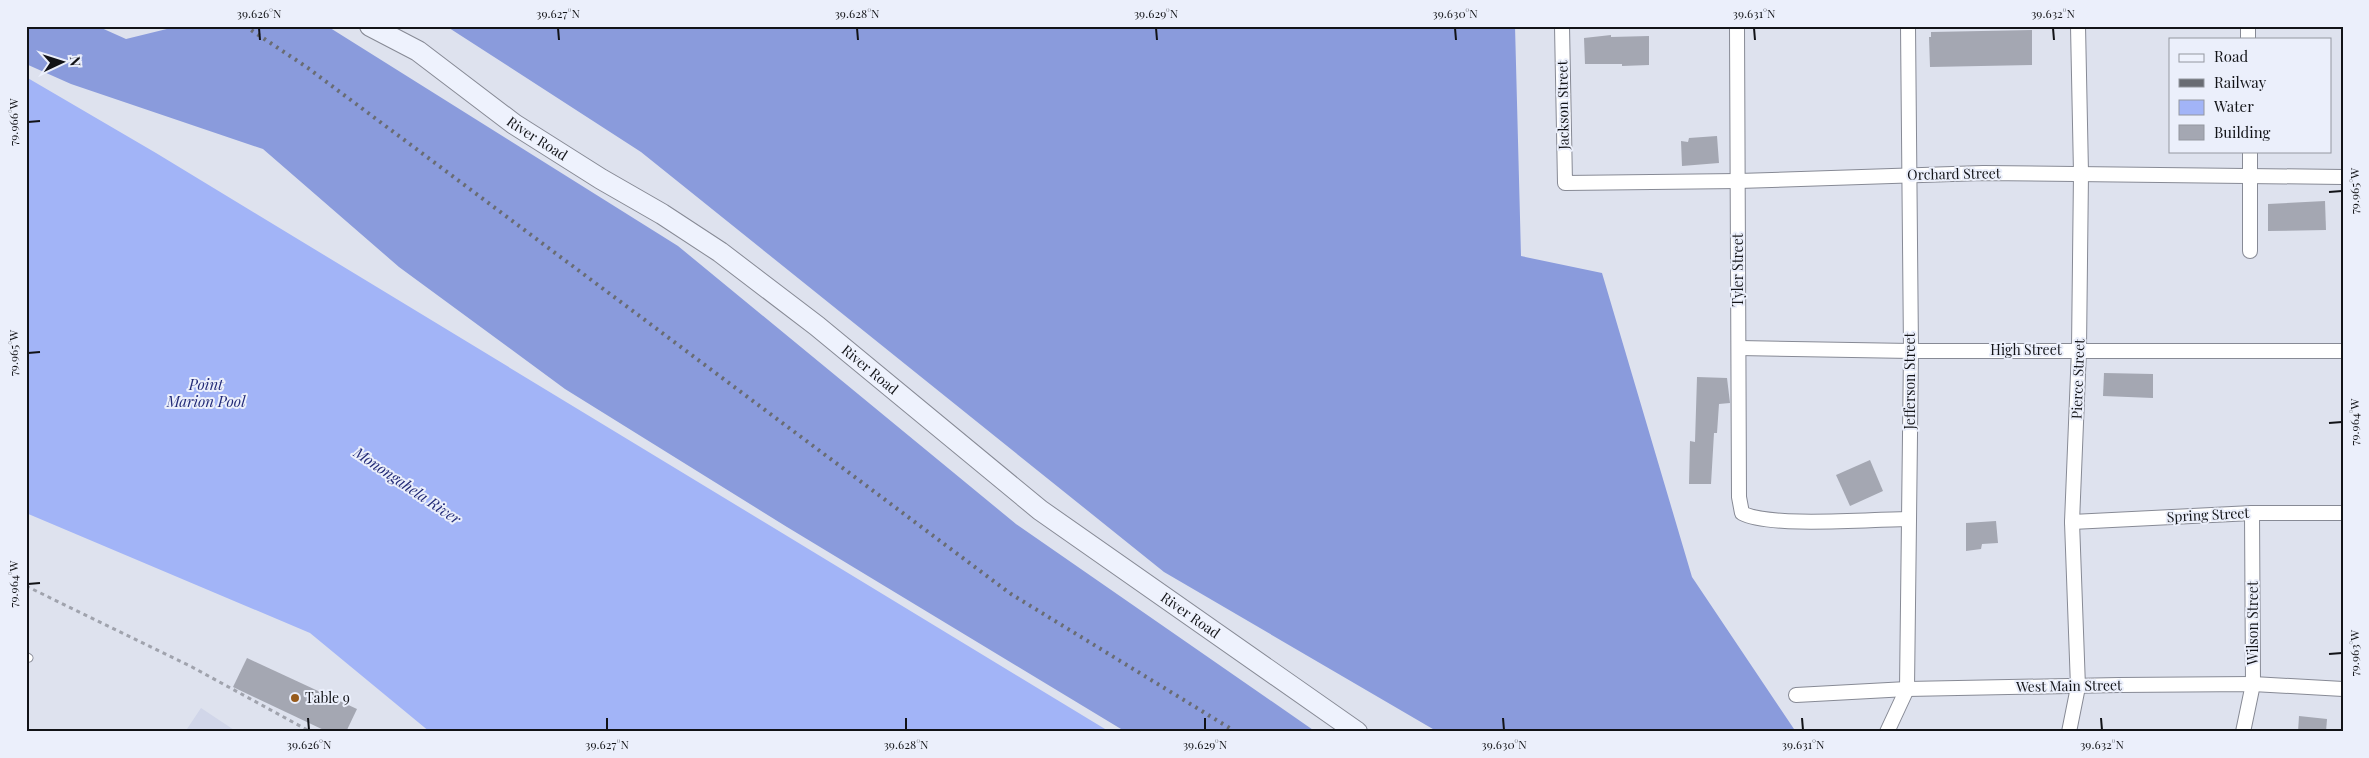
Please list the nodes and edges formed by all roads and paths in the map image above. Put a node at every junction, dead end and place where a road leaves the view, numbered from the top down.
1 (370, 26) edge
2 (1562, 26) edge
3 (1737, 26) edge
4 (1908, 26) edge
5 (2078, 26) edge
6 (2250, 152) edge
7 (2081, 173) junction
8 (1909, 175) junction
9 (2250, 177) junction
10 (2343, 177) edge
11 (1738, 181) junction
12 (1565, 183) joint
13 (2250, 252) dead end
14 (1739, 348) junction
15 (2079, 349) junction
16 (1911, 351) junction
17 (2343, 351) edge
18 (2252, 512) junction
19 (2343, 513) edge
20 (1909, 518) junction
21 (2072, 522) junction
22 (26, 586) edge
23 (2253, 684) junction
24 (2078, 687) junction
25 (1907, 689) junction
26 (2343, 689) edge
27 (1796, 695) dead end
28 (311, 732) edge
29 (1356, 732) edge
30 (1887, 732) edge
31 (2069, 732) edge
32 (2243, 732) edge

1 - 29 street, River Road
2 - 12 street, Jackson Street
3 - 11 street, Tyler Street
4 - 8 street, Jefferson Street
5 - 7 street, Pierce Street
6 - 9 street
7 - 8 street, Orchard Street
7 - 9 street, Orchard Street
7 - 15 street, Pierce Street
8 - 11 street, Orchard Street
8 - 16 street, Jefferson Street
9 - 10 street, Orchard Street
9 - 13 street
11 - 12 street, Orchard Street
11 - 14 street, Tyler Street
14 - 16 street, High Street
14 - 20 street, Tyler Street
15 - 16 street, High Street
15 - 17 street, High Street
15 - 21 street, Pierce Street
16 - 20 street, Jefferson Street
18 - 19 street, Spring Street
18 - 21 street, Spring Street
18 - 23 street, Wilson Street
20 - 25 street, Jefferson Street
21 - 24 street, Pierce Street
22 - 28 path
23 - 24 street, West Main Street
23 - 26 street, West Main Street
23 - 32 street, Wilson Street
24 - 25 street, West Main Street
24 - 31 street, Pierce Street
25 - 27 street, West Main Street
25 - 30 street, Jefferson Street

